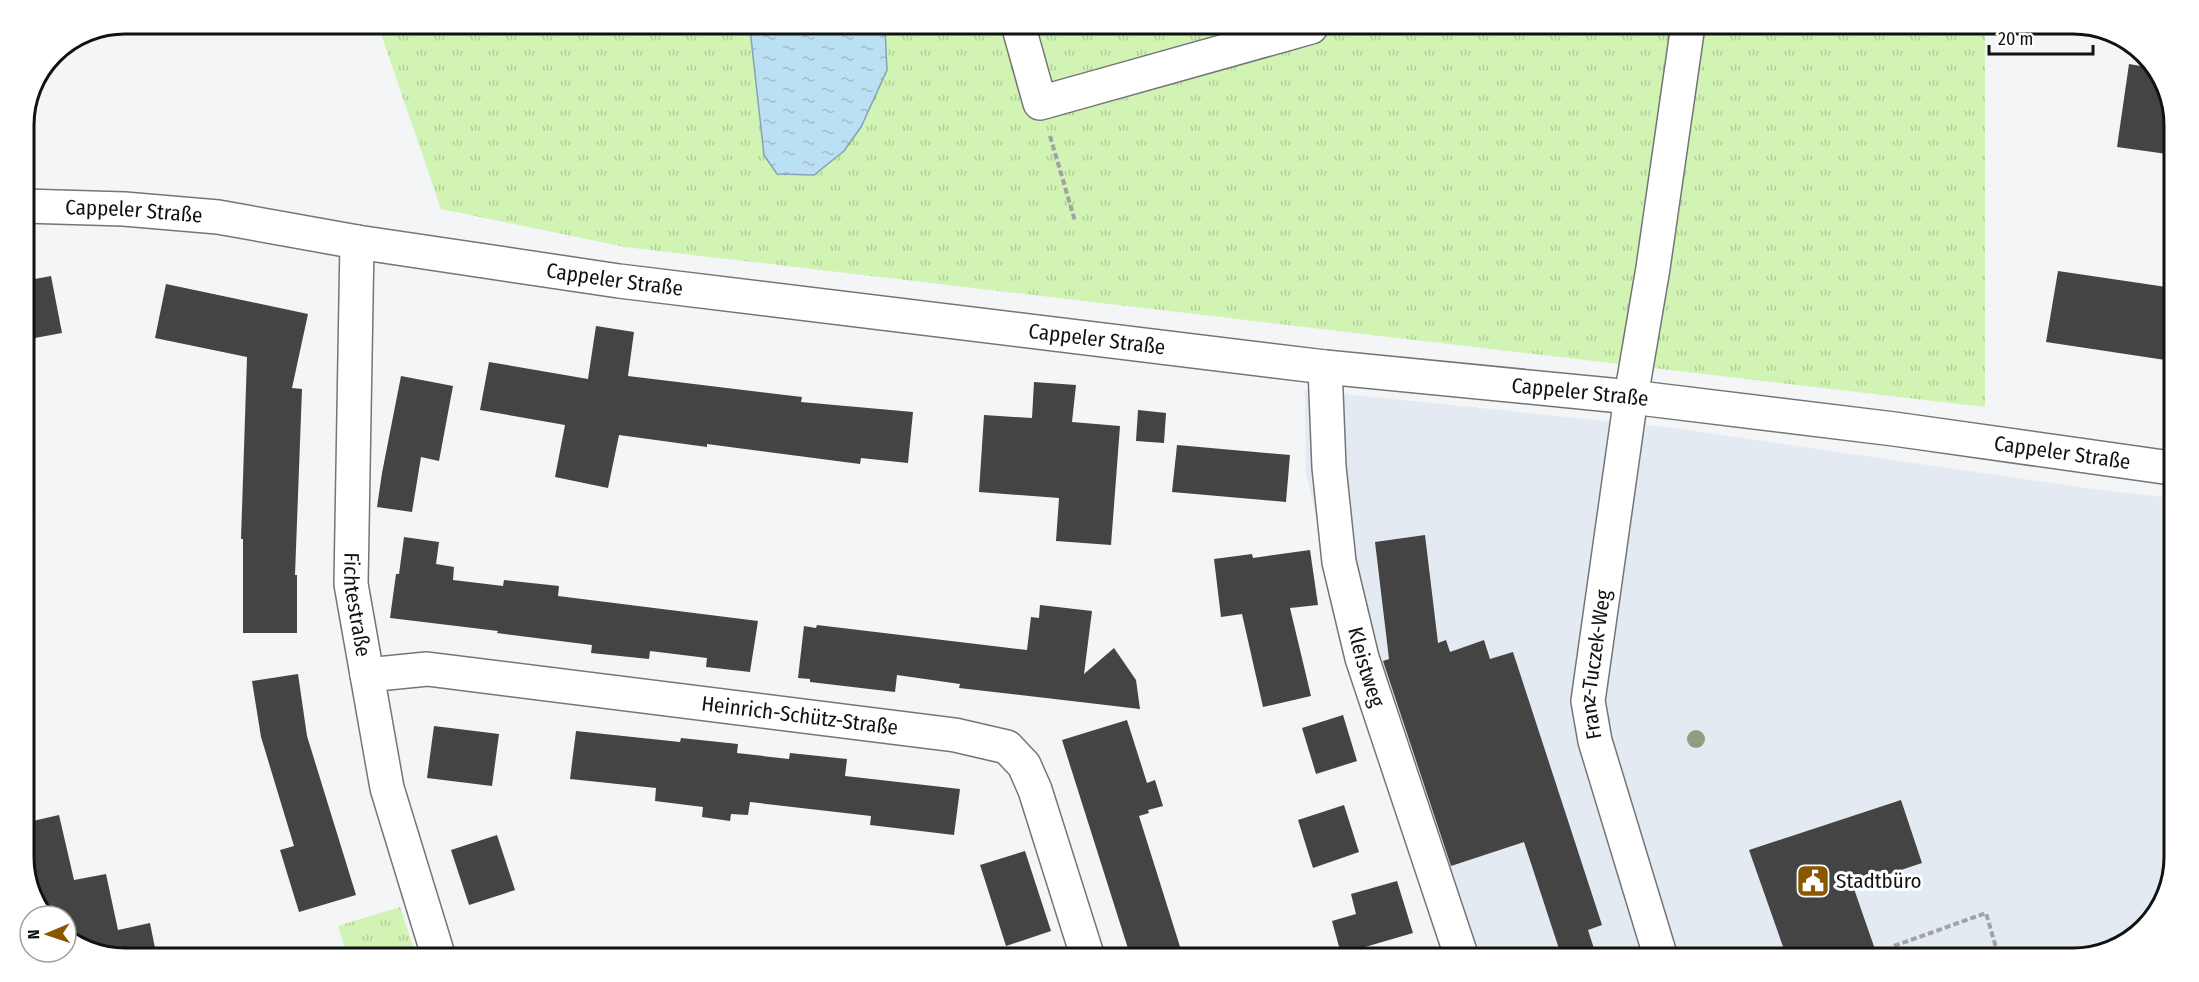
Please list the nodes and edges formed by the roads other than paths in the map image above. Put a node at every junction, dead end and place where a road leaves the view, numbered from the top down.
1 (1020, 35) edge
2 (1687, 35) edge
3 (1239, 37) edge
4 (35, 206) edge
5 (357, 242) junction
6 (1325, 367) junction
7 (1631, 398) junction
8 (2164, 467) edge
9 (367, 675) junction
10 (436, 948) edge
11 (1085, 948) edge
12 (1459, 948) edge
13 (1658, 948) edge

1 - 3 street
2 - 7 street, Franz-Tuczek-Weg
4 - 5 street, Cappeler Straße
5 - 6 street, Cappeler Straße
5 - 9 street, Fichtestraße
6 - 7 street, Cappeler Straße
6 - 12 street, Kleistweg
7 - 8 street, Cappeler Straße
7 - 13 street, Franz-Tuczek-Weg
9 - 10 street, Fichtestraße
9 - 11 street, Heinrich-Schütz-Straße

